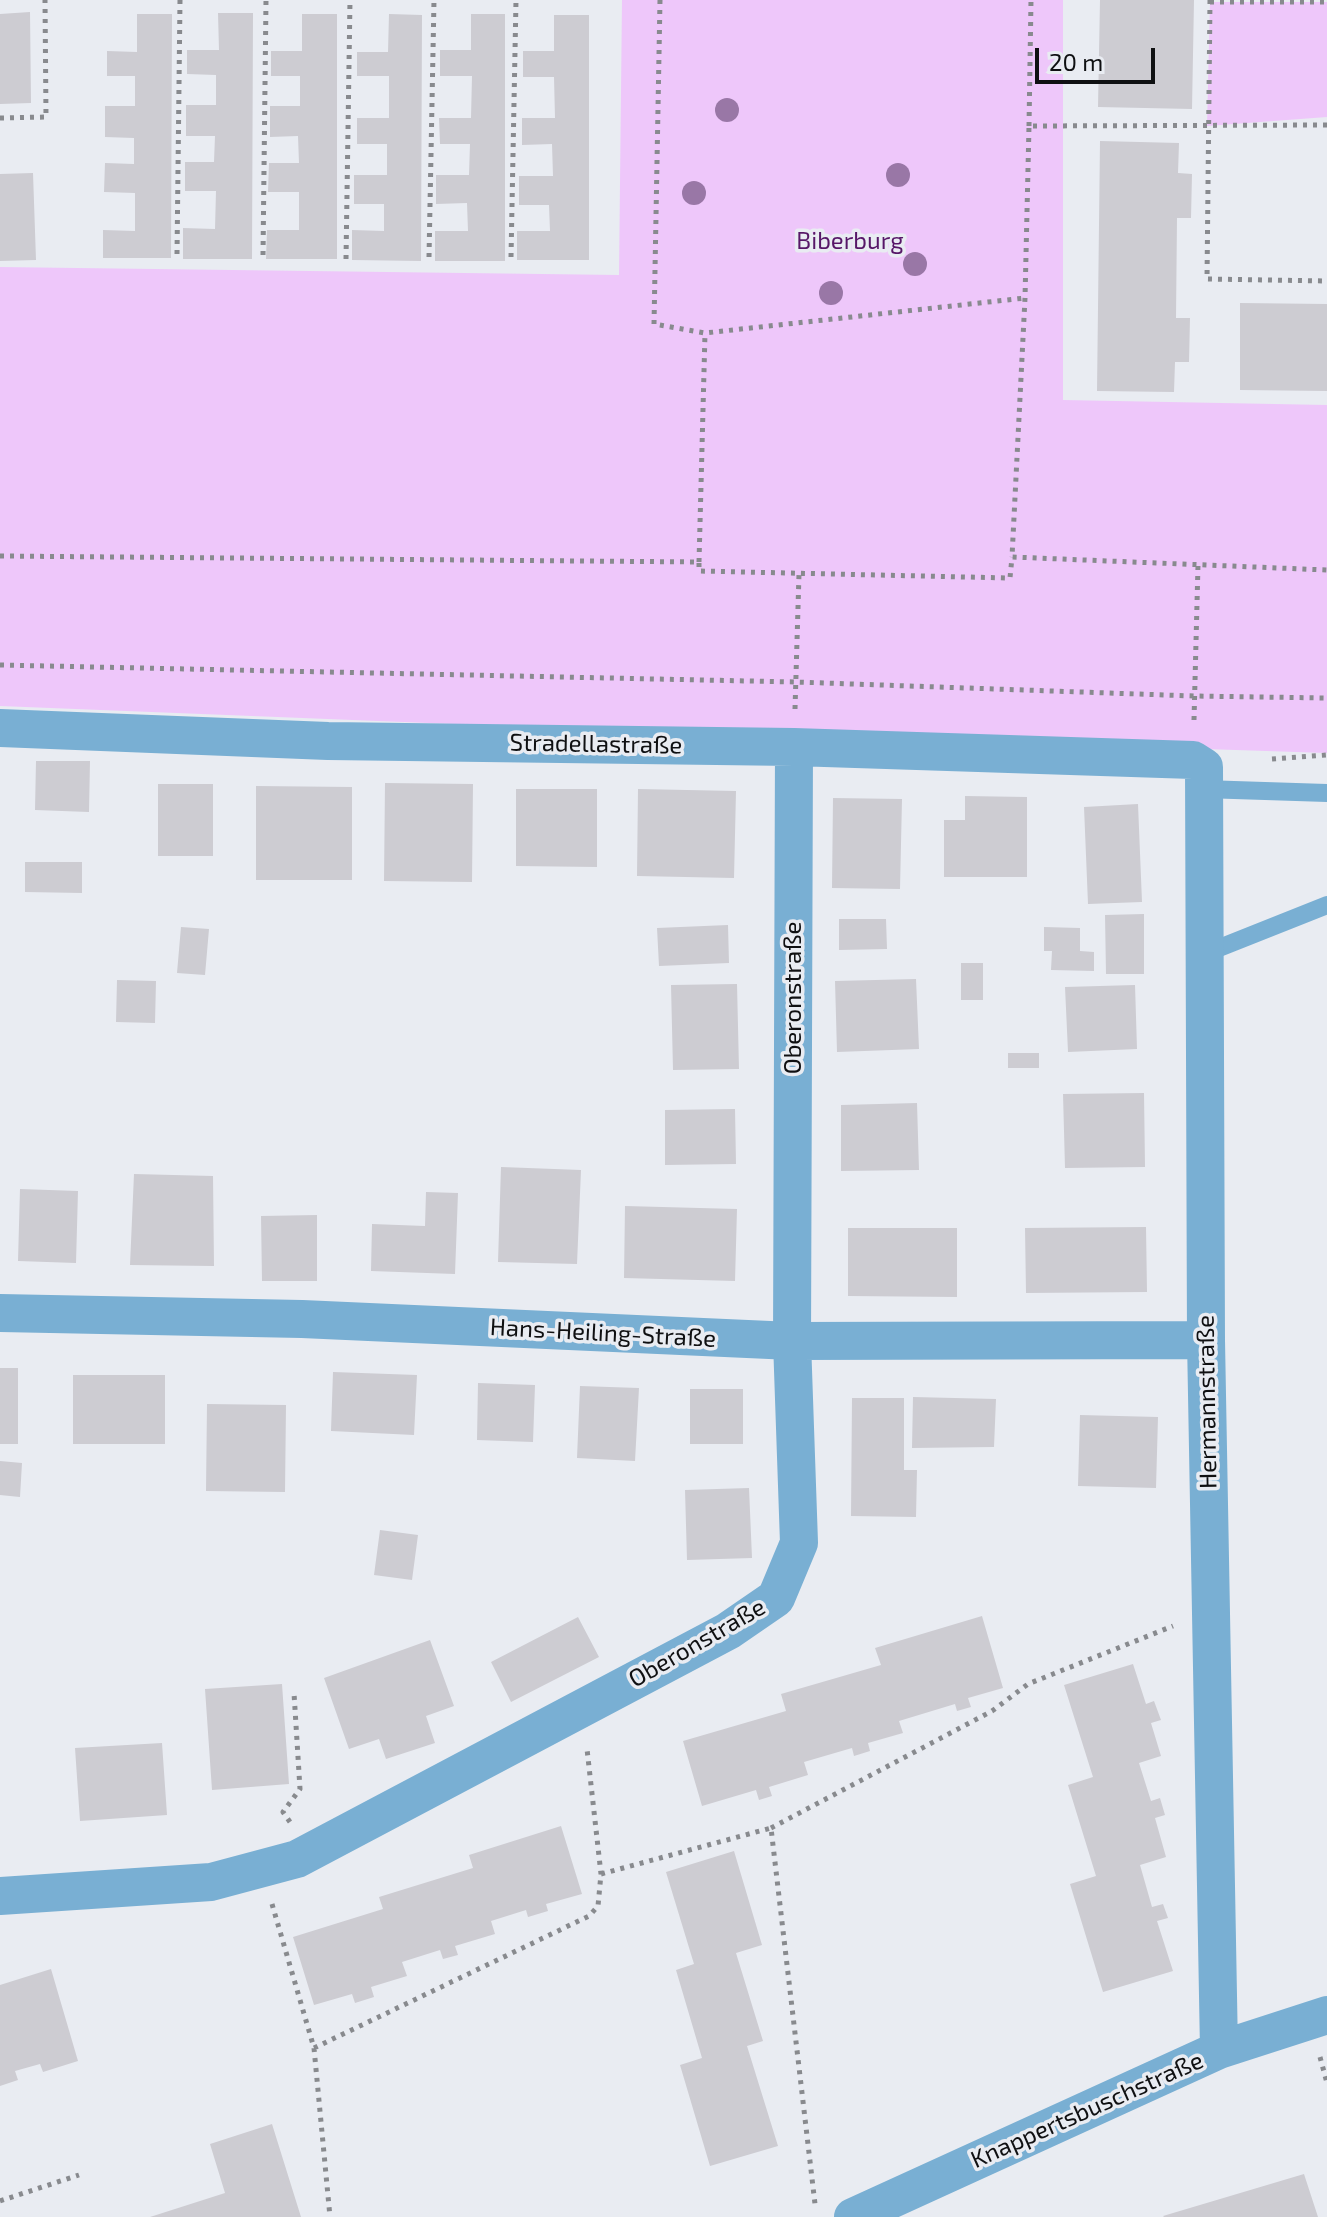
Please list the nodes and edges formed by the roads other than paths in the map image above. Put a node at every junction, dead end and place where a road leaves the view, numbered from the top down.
1 (0, 728) edge
2 (794, 747) junction
3 (1198, 775) junction
4 (1327, 793) edge
5 (1327, 905) edge
6 (1204, 954) junction
7 (0, 1313) edge
8 (1206, 1340) junction
9 (792, 1341) junction
10 (0, 1896) edge
11 (1327, 2015) edge
12 (1219, 2050) junction
13 (853, 2217) edge

1 - 2 street, Stradellastraße
2 - 3 street, Stradellastraße
2 - 9 street, Oberonstraße
3 - 4 lane
3 - 6 street, Hermannstraße
5 - 6 lane
6 - 8 street, Hermannstraße
7 - 9 street, Hans-Heiling-Straße
8 - 9 street, Hans-Heiling-Straße
8 - 12 street, Hermannstraße
9 - 10 street, Oberonstraße
11 - 12 street, Knappertsbuschstraße
12 - 13 street, Knappertsbuschstraße

